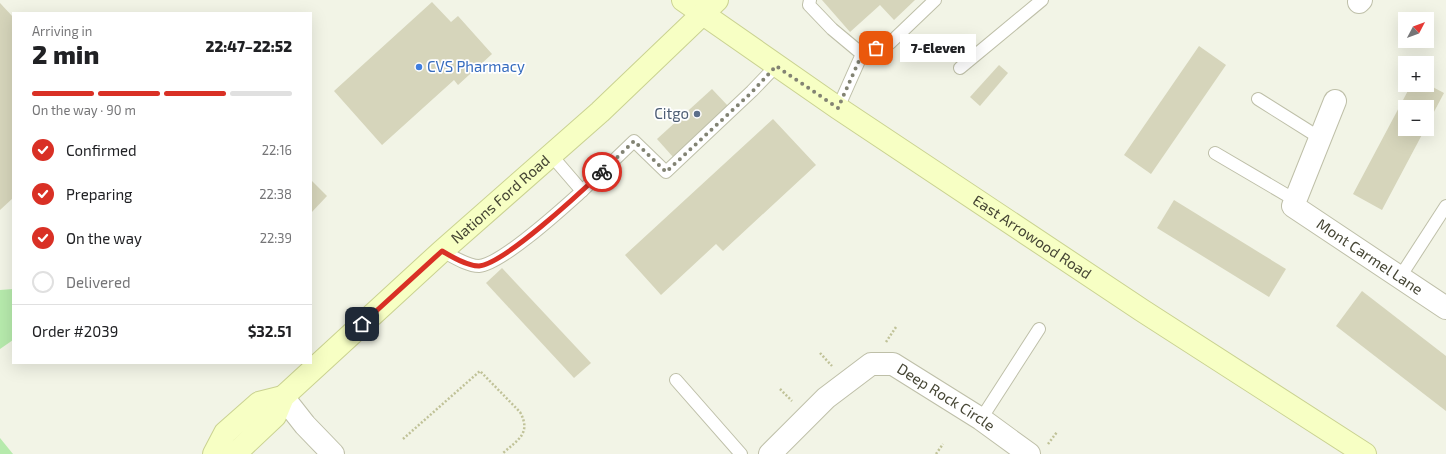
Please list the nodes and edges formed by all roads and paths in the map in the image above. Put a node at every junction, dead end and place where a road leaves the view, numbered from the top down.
1 (683, 0) edge
2 (810, 0) edge
3 (935, 0) edge
4 (1042, 0) edge
5 (710, 7) edge
6 (862, 54) junction
7 (776, 66) junction
8 (960, 68) dead end
9 (1258, 99) dead end
10 (1335, 101) dead end
11 (838, 108) junction
12 (1320, 138) junction
13 (1215, 153) dead end
14 (551, 155) junction
15 (582, 191) junction
16 (1294, 203) junction
17 (1446, 206) edge
18 (442, 251) junction
19 (1400, 277) junction
20 (1446, 308) edge
21 (1039, 329) dead end
22 (676, 380) dead end
23 (283, 397) junction
24 (980, 419) junction
25 (403, 439) dead end
26 (943, 444) dead end
27 (214, 454) edge
28 (231, 454) edge
29 (333, 454) edge
30 (502, 454) edge
31 (741, 454) edge
32 (770, 454) edge
33 (936, 454) edge
34 (1029, 454) edge
35 (1365, 454) edge

1 - 5 main road, East Arrowood Road
2 - 6 lane
3 - 6 lane
4 - 8 lane
5 - 7 main road, East Arrowood Road
5 - 14 main road, Nations Ford Road
6 - 11 lane
7 - 11 main road, East Arrowood Road
7 - 15 lane
9 - 12 lane
10 - 12 street
11 - 35 main road, East Arrowood Road
12 - 16 street
13 - 16 lane
14 - 15 lane
14 - 18 main road, Nations Ford Road
15 - 18 lane
16 - 19 street, Mont Carmel Lane
17 - 19 lane
18 - 23 main road, Nations Ford Road
19 - 20 street, Mont Carmel Lane
21 - 24 lane
22 - 31 lane
23 - 27 main road, Nations Ford Road
23 - 28 main road, Nations Ford Road
23 - 29 street
24 - 32 street, Deep Rock Circle
24 - 34 street, Deep Rock Circle
25 - 30 path
26 - 33 path

